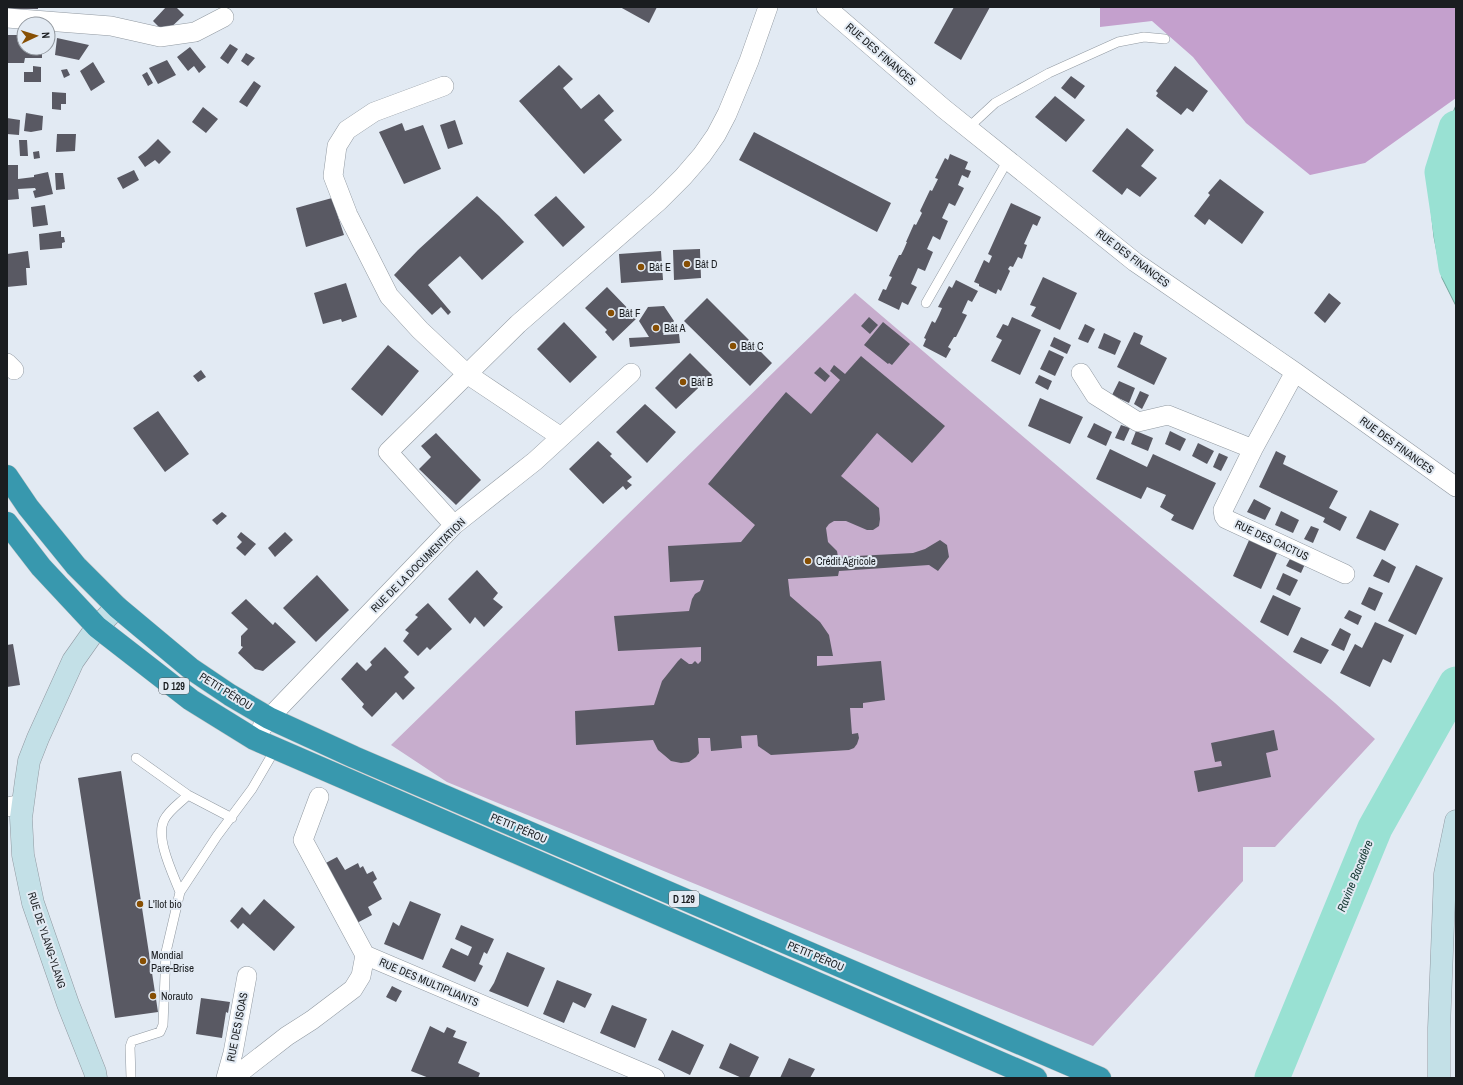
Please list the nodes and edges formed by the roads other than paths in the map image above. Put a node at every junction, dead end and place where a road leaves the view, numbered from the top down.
1 (768, 7) edge
2 (826, 7) edge
3 (224, 17) dead end
4 (7, 18) edge
5 (1165, 40) dead end
6 (444, 86) dead end
7 (968, 128) junction
8 (1008, 160) junction
9 (926, 303) dead end
10 (1295, 372) junction
11 (631, 373) dead end
12 (1081, 373) dead end
13 (467, 374) junction
14 (561, 437) junction
15 (1253, 449) junction
16 (7, 476) edge
17 (1456, 487) edge
18 (7, 522) edge
19 (454, 526) junction
20 (1345, 574) dead end
21 (116, 607) junction
22 (98, 627) junction
23 (269, 718) junction
24 (254, 739) junction
25 (276, 748) junction
26 (136, 758) dead end
27 (188, 795) junction
28 (319, 796) dead end
29 (15, 805) edge
30 (232, 818) junction
31 (1456, 821) edge
32 (180, 892) junction
33 (365, 955) junction
34 (247, 976) dead end
35 (96, 1078) edge
36 (131, 1078) edge
37 (226, 1078) edge
38 (233, 1078) edge
39 (655, 1078) edge
40 (1036, 1078) edge
41 (1100, 1078) edge
42 (1439, 1078) edge

1 - 13 street
2 - 7 street, RUE DES FINANCES
3 - 4 street
5 - 7 lane
6 - 13 street
7 - 8 street, RUE DES FINANCES
8 - 9 lane
8 - 10 street, RUE DES FINANCES
10 - 15 street, RUE DES CACTUS
10 - 17 street, RUE DES FINANCES
11 - 14 street, RUE DE LA DOCUMENTATION
12 - 15 street
13 - 14 street
13 - 19 street
14 - 19 street, RUE DE LA DOCUMENTATION
15 - 20 street, RUE DES CACTUS
16 - 21 highway, PETIT PÉROU / D 129
18 - 22 highway, D 129
19 - 23 street, RUE DE LA DOCUMENTATION
21 - 22 street, RUE DE YLANG-YLANG
21 - 23 highway, PETIT PÉROU / D 129
22 - 24 highway, D 129
22 - 29 street, RUE DE YLANG-YLANG
23 - 24 street, RUE DE LA DOCUMENTATION
23 - 41 highway, PETIT PÉROU / D 129
24 - 25 highway, D 129
25 - 30 lane
25 - 40 highway, D 129
26 - 27 lane
27 - 30 lane
27 - 32 lane
28 - 33 street, RUE DES MULTIPLIANTS
29 - 35 street, RUE DE YLANG-YLANG
30 - 32 lane
31 - 42 street
32 - 36 lane
33 - 38 street
33 - 39 street, RUE DES MULTIPLIANTS
34 - 37 street, RUE DES ISOAS

